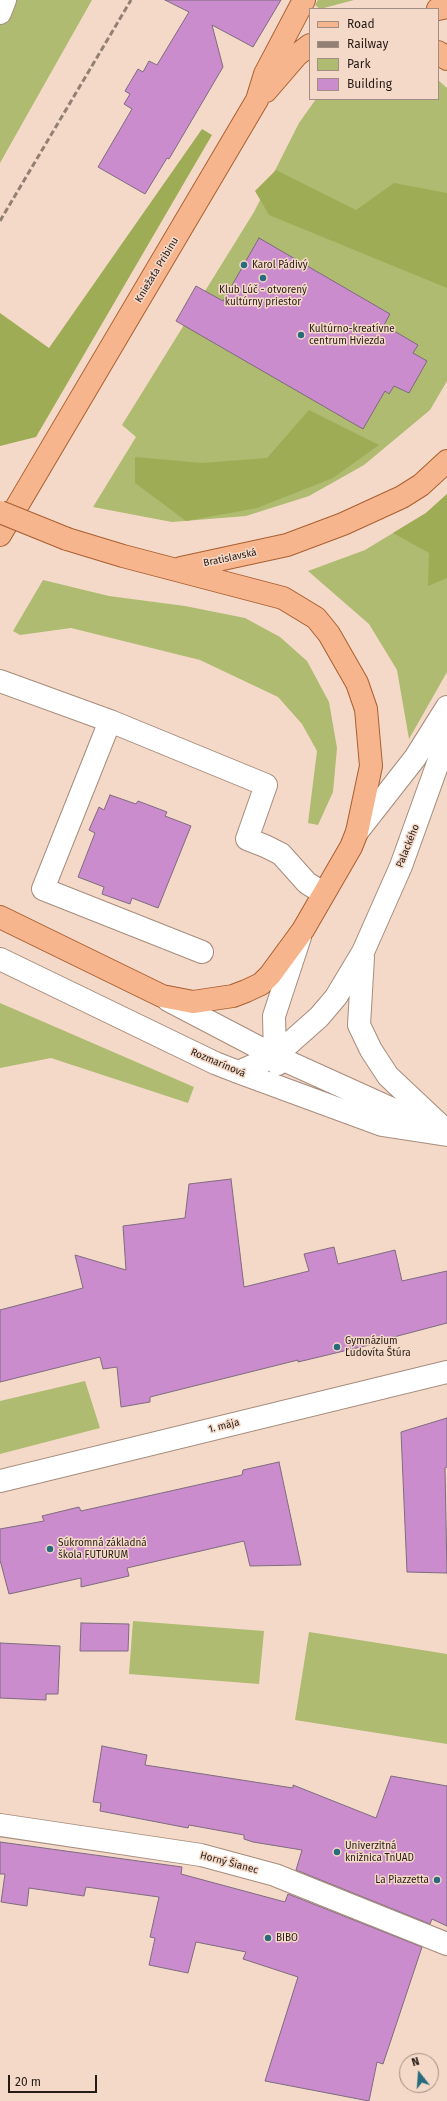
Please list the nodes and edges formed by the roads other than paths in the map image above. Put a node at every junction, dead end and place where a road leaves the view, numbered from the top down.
1 (5, 0) edge
2 (304, 0) edge
3 (0, 13) edge
4 (309, 46) edge
5 (439, 53) edge
6 (447, 59) edge
7 (257, 100) junction
8 (447, 460) edge
9 (0, 512) edge
10 (0, 535) edge
11 (176, 569) junction
12 (0, 681) edge
13 (447, 707) edge
14 (110, 721) junction
15 (447, 738) edge
16 (357, 832) junction
17 (323, 893) junction
18 (0, 917) edge
19 (303, 930) junction
20 (202, 952) dead end
21 (363, 952) junction
22 (0, 959) edge
23 (162, 996) junction
24 (275, 1056) junction
25 (238, 1072) junction
26 (285, 1090) junction
27 (447, 1134) edge
28 (447, 1372) edge
29 (0, 1481) edge
30 (0, 1825) edge
31 (447, 1944) edge

1 - 3 street
2 - 7 main road, Kniežaťa Pribinu
4 - 7 main road
5 - 6 main road
7 - 10 main road, Kniežaťa Pribinu
8 - 11 main road, Bratislavská
9 - 11 main road, Bratislavská, bridge
11 - 16 main road
12 - 14 street
13 - 16 street
14 - 17 street
14 - 20 street
15 - 21 street, Palackého
16 - 17 main road
17 - 19 main road
18 - 23 main road
19 - 23 main road
19 - 24 street
21 - 24 street, Palackého
21 - 27 street, Palackého
22 - 25 street, Rozmarínová
23 - 24 street
24 - 25 street, Palackého
24 - 26 street
24 - 27 street
25 - 26 street, Rozmarínová
26 - 27 street, Rozmarínová
28 - 29 street, 1. mája
30 - 31 street, Horný Šianec

